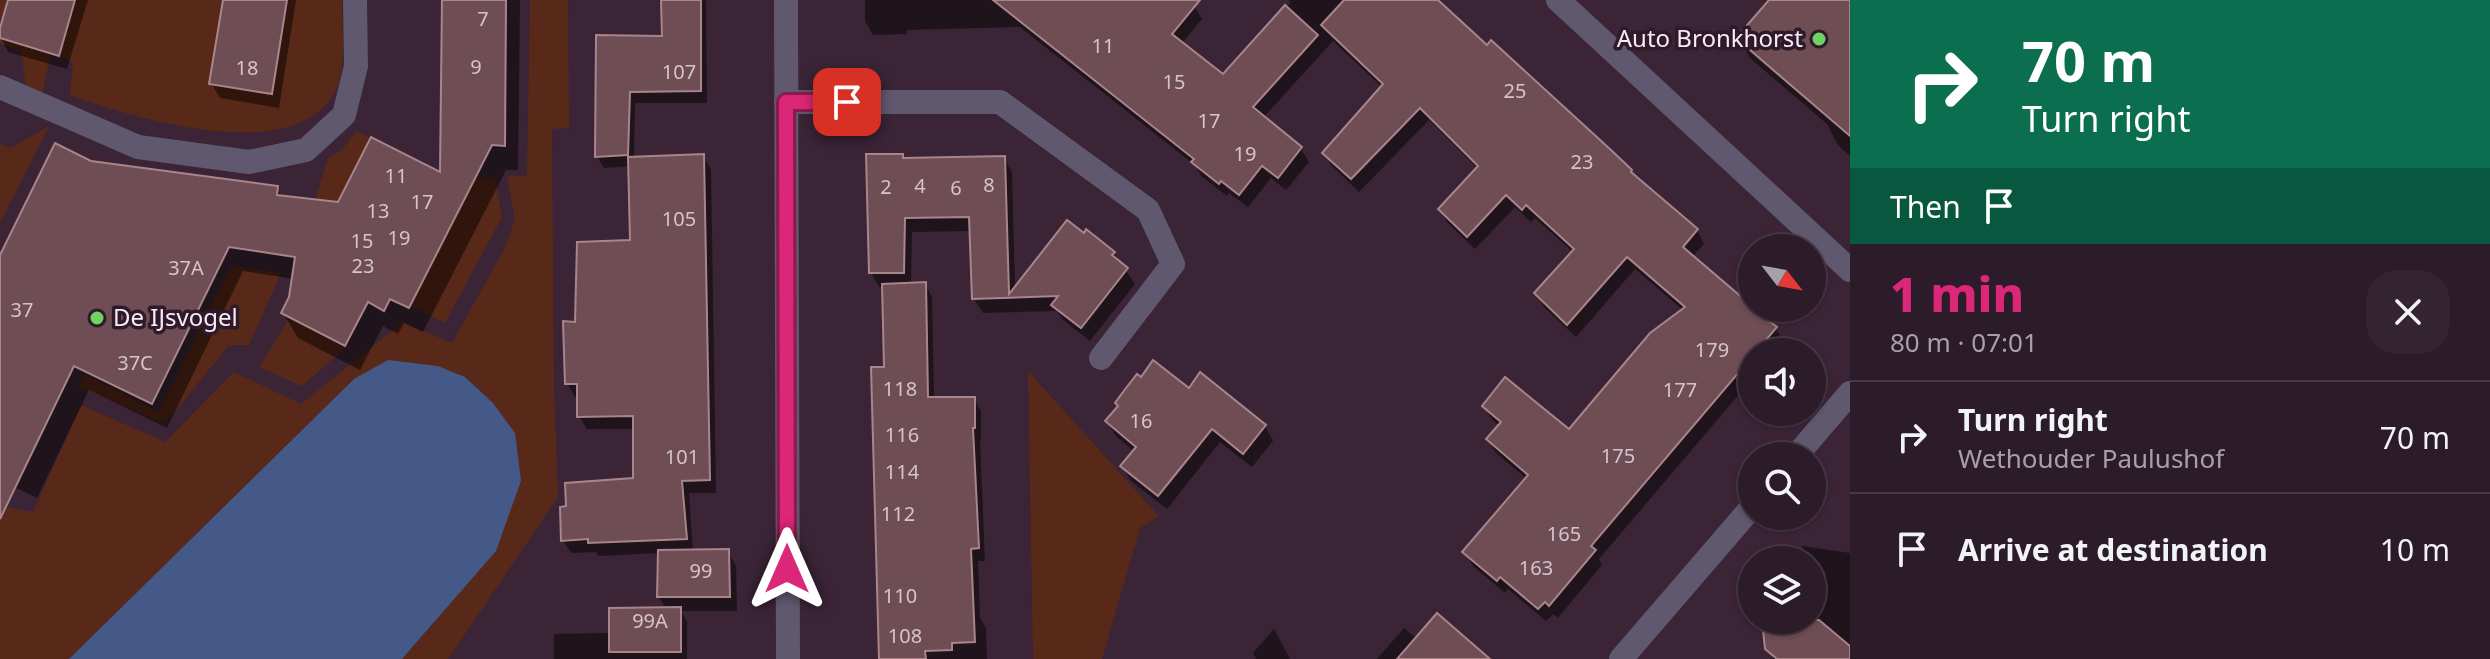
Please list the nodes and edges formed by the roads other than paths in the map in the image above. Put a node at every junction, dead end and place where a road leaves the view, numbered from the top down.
1 (355, 0) edge
2 (786, 0) edge
3 (1558, 0) edge
4 (0, 87) edge
5 (786, 102) junction
6 (1850, 270) edge
7 (1101, 358) dead end
8 (1850, 393) edge
9 (1808, 442) edge
10 (1738, 523) edge
11 (788, 659) edge
12 (1621, 659) edge

1 - 4 street
2 - 5 street
3 - 6 street
5 - 7 street
5 - 11 street
8 - 9 street
10 - 12 street

